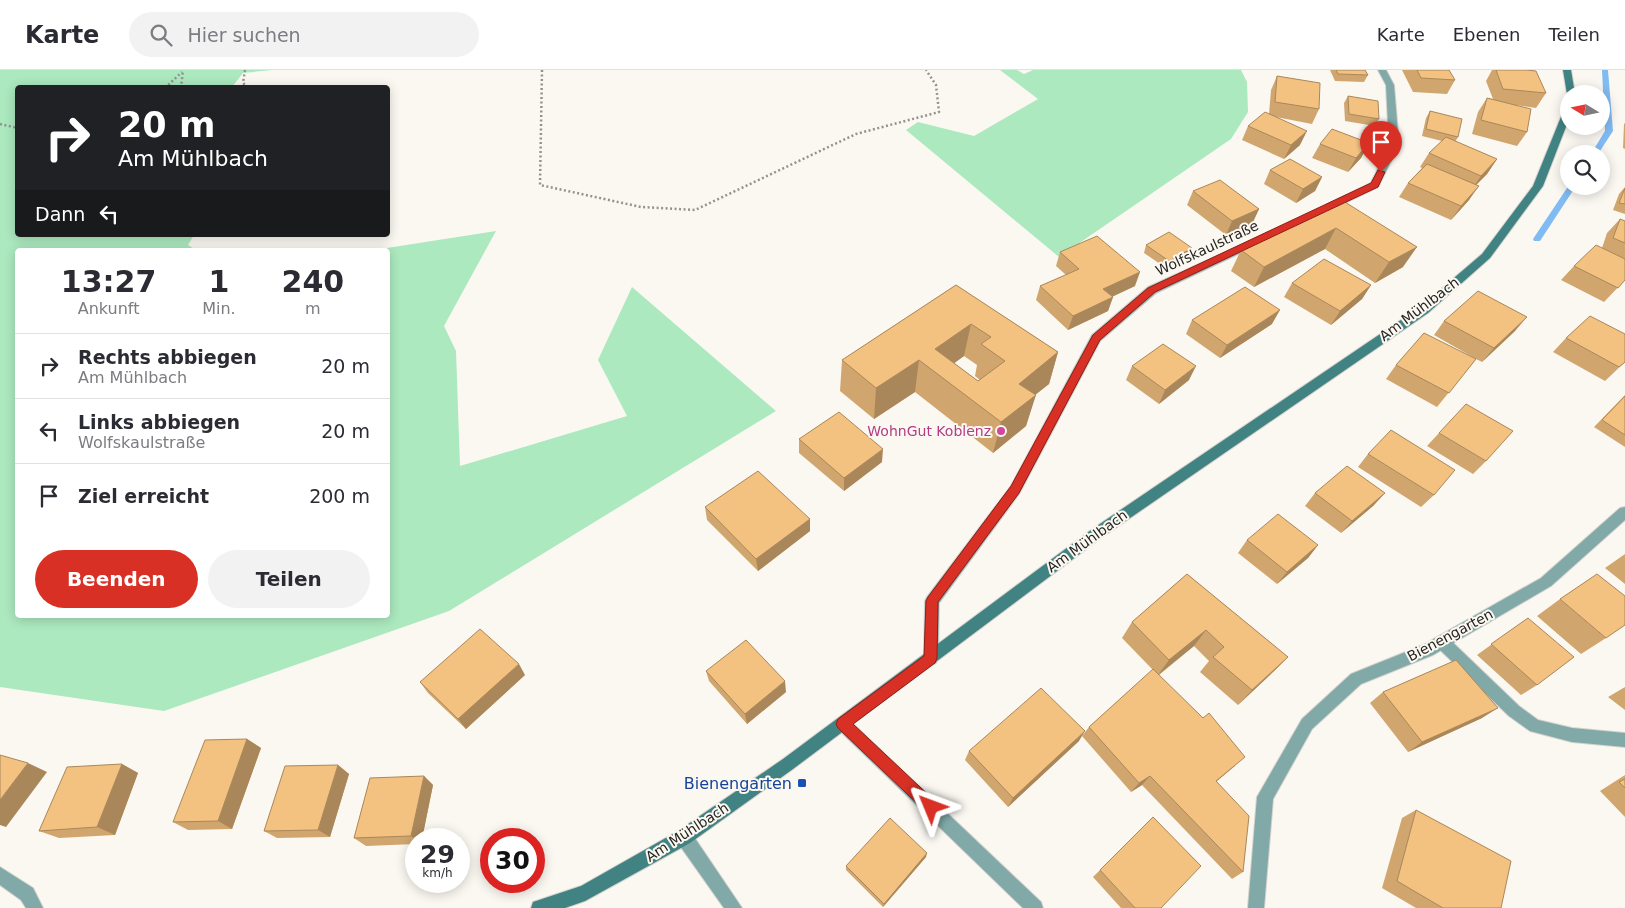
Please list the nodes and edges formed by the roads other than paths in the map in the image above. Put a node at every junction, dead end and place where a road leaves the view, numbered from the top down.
1 (1382, 70) edge
2 (1567, 70) edge
3 (1570, 85) edge
4 (1560, 130) edge
5 (1316, 214) edge
6 (1299, 222) edge
7 (1625, 512) edge
8 (1442, 642) junction
9 (931, 658) junction
10 (843, 724) junction
11 (1625, 740) edge
12 (684, 837) junction
13 (0, 875) edge
14 (35, 908) edge
15 (539, 908) edge
16 (734, 908) edge
17 (1035, 908) edge
18 (1256, 908) edge

1 - 5 street
2 - 3 street
4 - 9 street, Am Mühlbach
6 - 9 street, Wolfskaulstraße
7 - 8 street, Bienengarten
8 - 11 street
8 - 18 street, Bienengarten
9 - 10 street, Am Mühlbach
10 - 12 street, Am Mühlbach
10 - 17 street
12 - 15 street, Am Mühlbach
12 - 16 street
13 - 14 street

